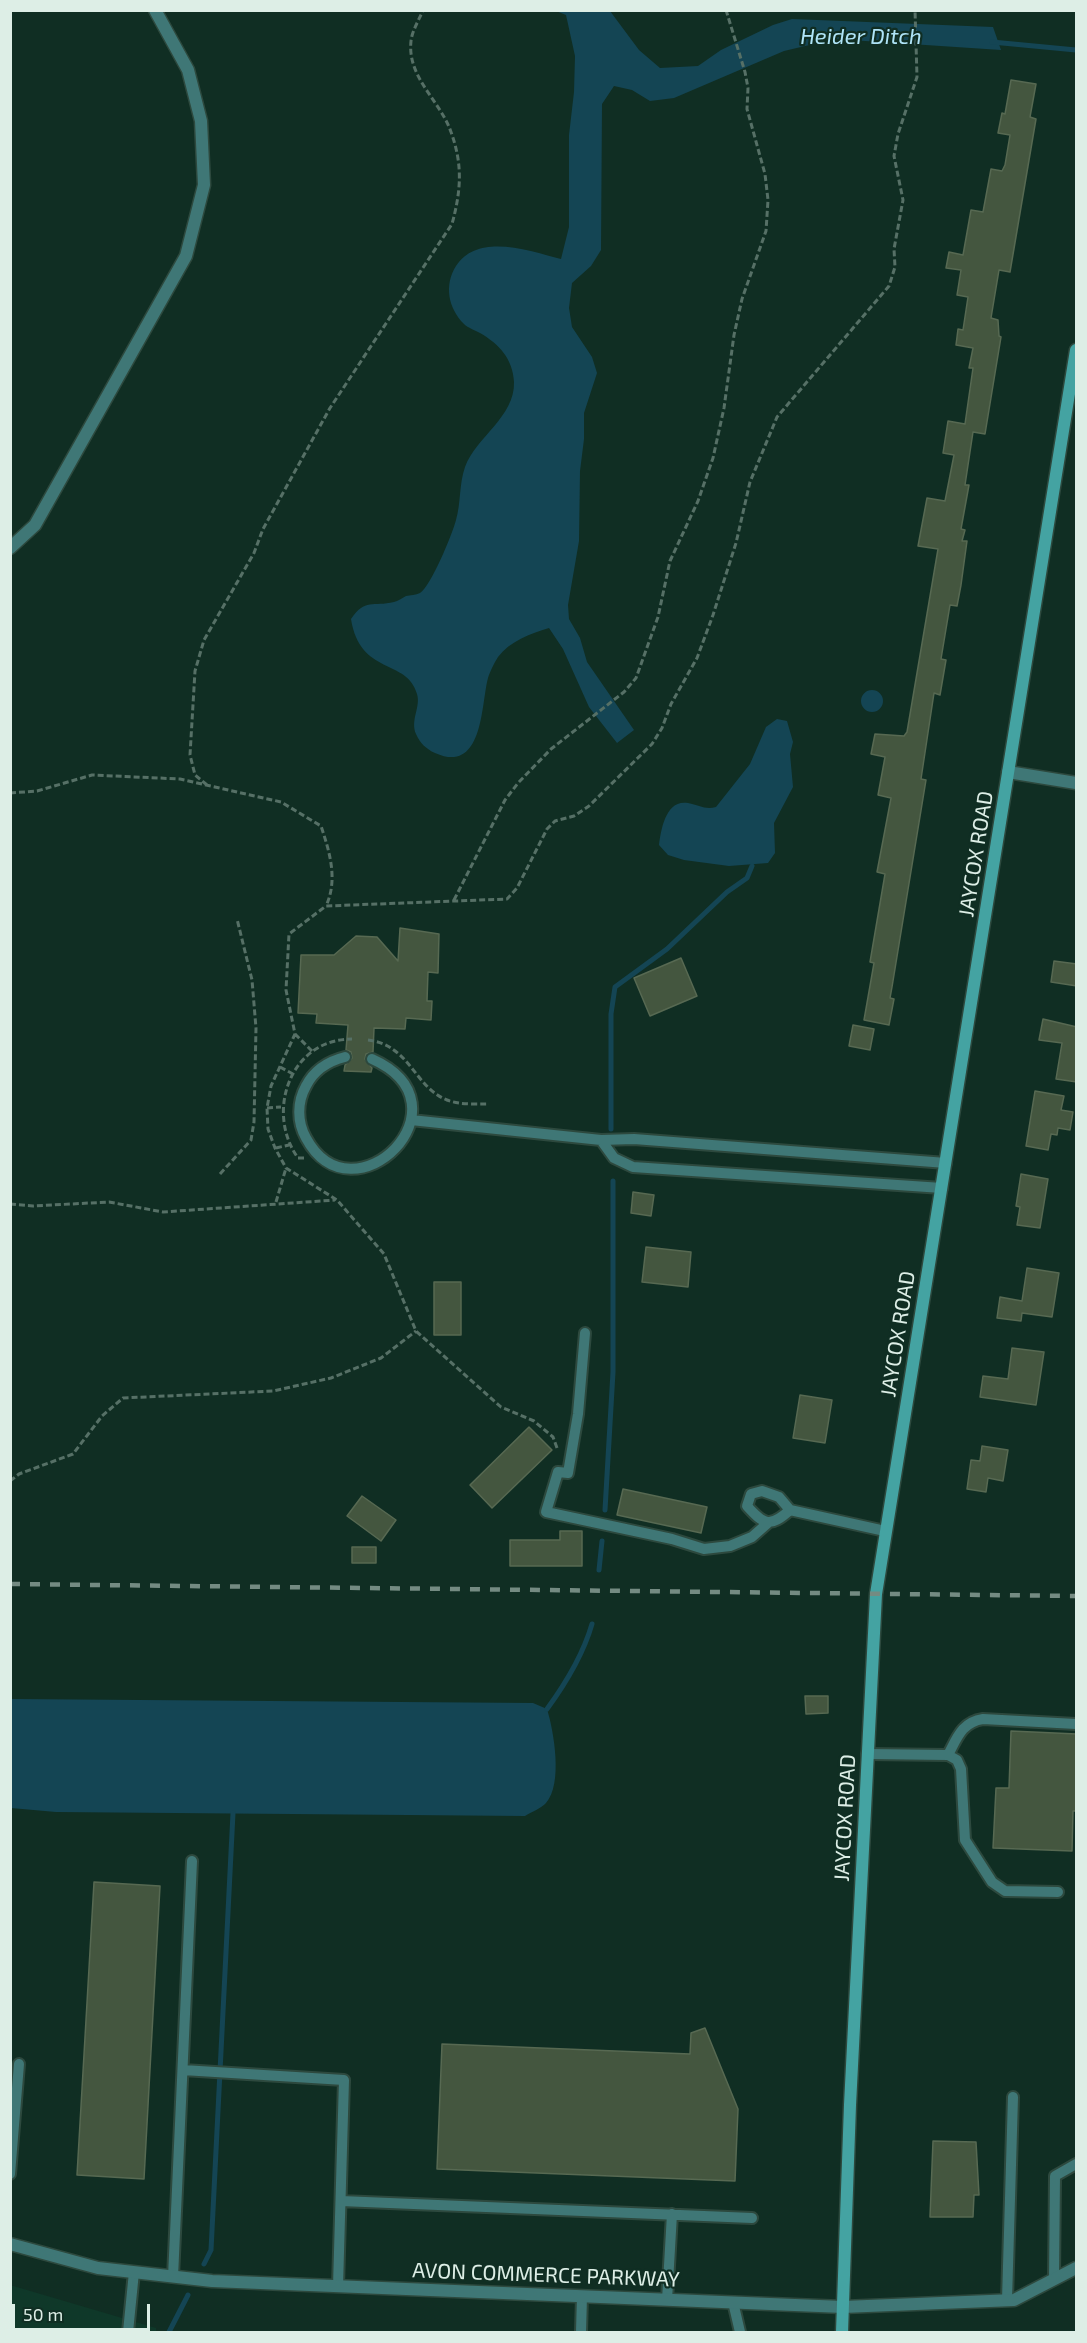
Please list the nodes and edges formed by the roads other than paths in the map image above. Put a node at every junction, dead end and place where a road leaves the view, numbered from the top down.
1 (155, 10) edge
2 (1077, 350) edge
3 (10, 548) edge
4 (1008, 772) junction
5 (1077, 783) edge
6 (345, 1057) dead end
7 (372, 1059) dead end
8 (411, 1120) junction
9 (601, 1140) junction
10 (946, 1163) junction
11 (942, 1188) junction
12 (585, 1333) dead end
13 (790, 1510) junction
14 (769, 1522) junction
15 (885, 1531) junction
16 (1077, 1724) edge
17 (867, 1754) junction
18 (948, 1755) junction
19 (192, 1861) dead end
20 (1058, 1892) dead end
21 (19, 2064) dead end
22 (183, 2070) junction
23 (1014, 2097) dead end
24 (1077, 2164) edge
25 (10, 2174) edge
26 (341, 2201) junction
27 (672, 2214) junction
28 (752, 2218) dead end
29 (10, 2244) edge
30 (1077, 2268) edge
31 (134, 2272) junction
32 (173, 2277) junction
33 (1054, 2279) junction
34 (338, 2286) junction
35 (582, 2296) junction
36 (667, 2300) junction
37 (1008, 2300) junction
38 (733, 2302) junction
39 (843, 2307) junction
40 (128, 2332) edge
41 (581, 2332) edge
42 (740, 2332) edge
43 (842, 2332) edge

1 - 3 street
2 - 4 street, JAYCOX ROAD
4 - 5 street
4 - 10 street, JAYCOX ROAD
6 - 8 lane
7 - 8 lane
8 - 9 lane
9 - 10 lane
9 - 11 lane
10 - 11 street, JAYCOX ROAD
11 - 15 street, JAYCOX ROAD
12 - 14 lane
13 - 14 lane
13 - 14 lane
13 - 15 lane
15 - 17 street, JAYCOX ROAD
16 - 18 lane
17 - 18 lane
17 - 39 street, JAYCOX ROAD
18 - 20 lane
19 - 22 lane
21 - 25 lane
22 - 26 lane
22 - 32 lane
23 - 37 lane
24 - 33 lane
26 - 27 lane
26 - 34 lane
27 - 28 lane
27 - 36 lane
29 - 31 street, AVON COMMERCE PARKWAY
30 - 33 street, AVON COMMERCE PARKWAY
31 - 32 street, AVON COMMERCE PARKWAY
31 - 40 lane
32 - 34 street, AVON COMMERCE PARKWAY
33 - 37 street, AVON COMMERCE PARKWAY
34 - 35 street, AVON COMMERCE PARKWAY
35 - 36 street, AVON COMMERCE PARKWAY
35 - 41 lane
36 - 38 street, AVON COMMERCE PARKWAY
37 - 39 street, AVON COMMERCE PARKWAY
38 - 39 street, AVON COMMERCE PARKWAY
38 - 42 lane
39 - 43 street, JAYCOX ROAD

